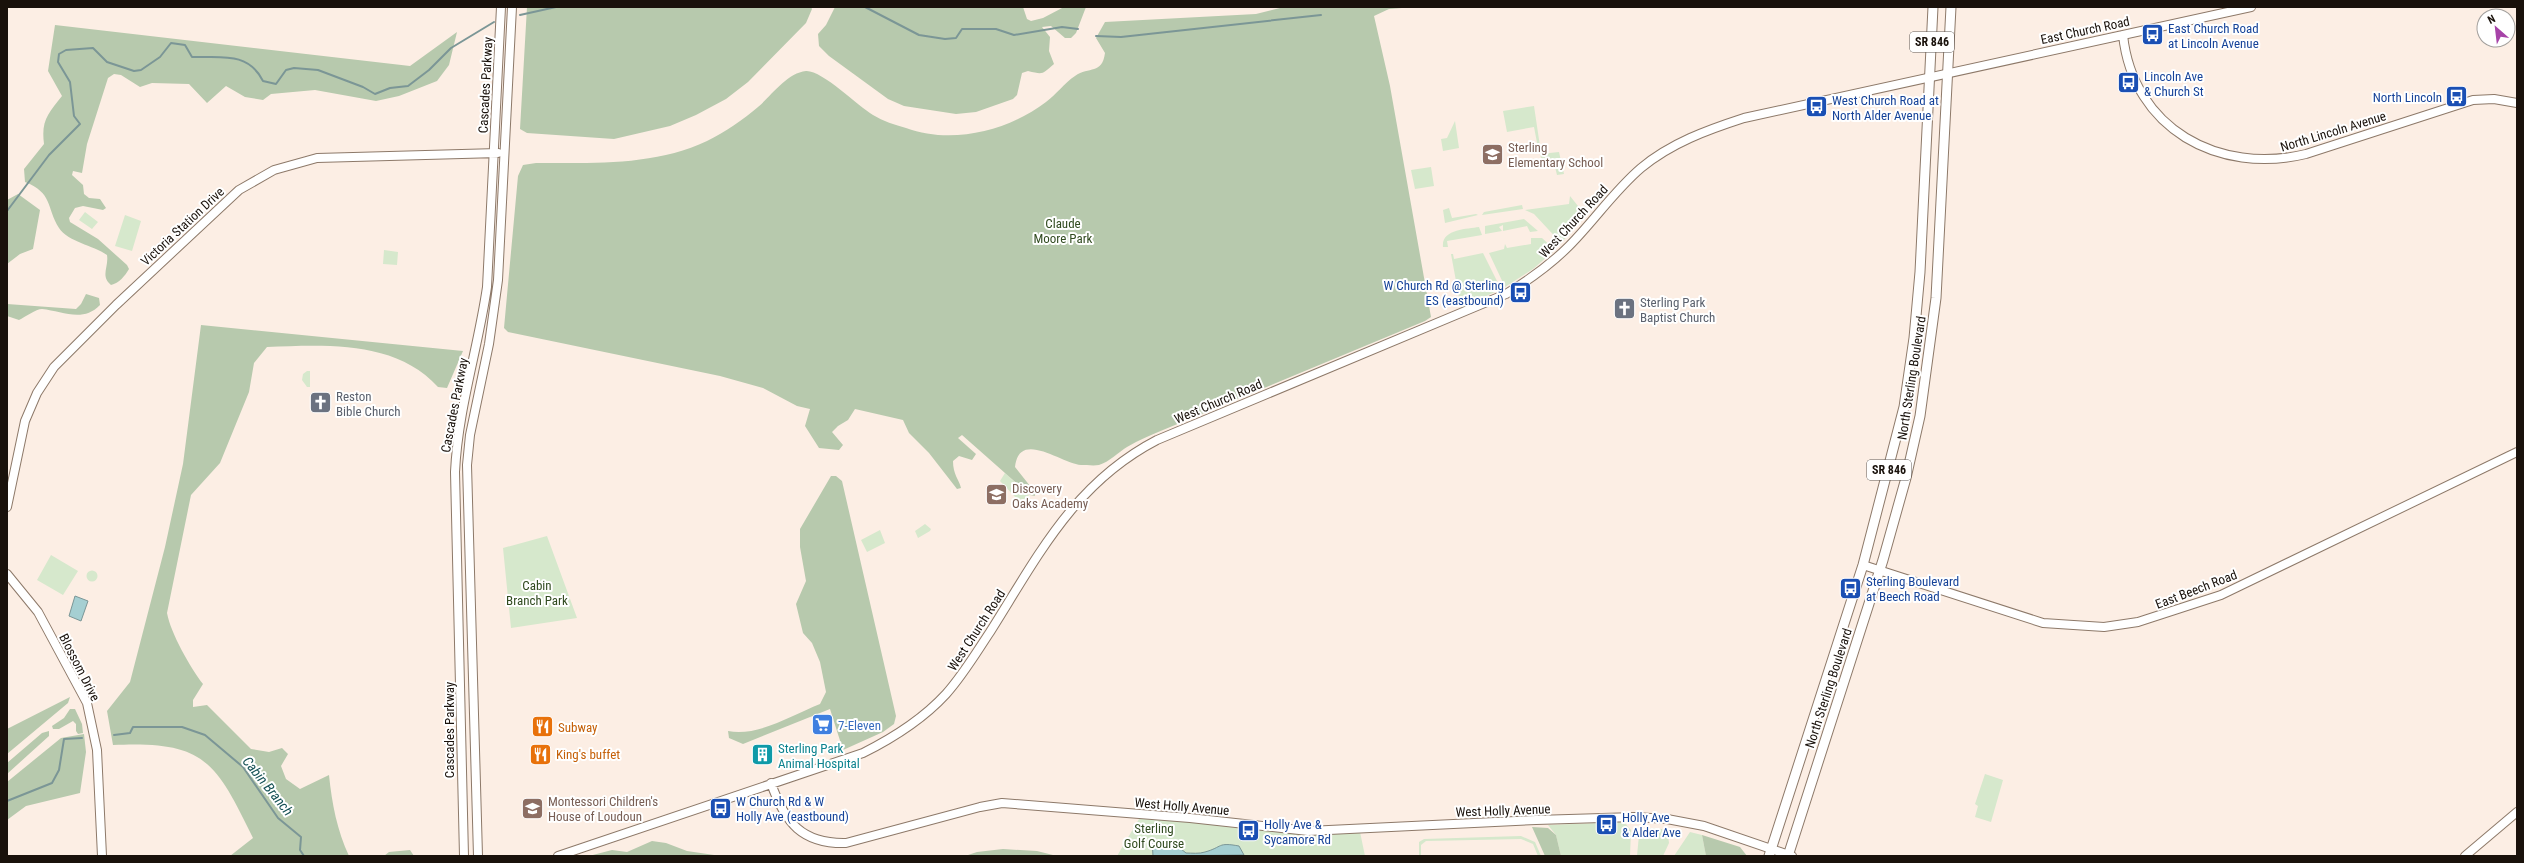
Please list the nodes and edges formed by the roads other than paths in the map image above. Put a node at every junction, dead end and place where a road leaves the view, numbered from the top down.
1 (501, 7) edge
2 (512, 7) edge
3 (1933, 7) edge
4 (1951, 7) edge
5 (2251, 7) edge
6 (2123, 35) junction
7 (1947, 72) junction
8 (1930, 77) junction
9 (2517, 103) edge
10 (494, 153) junction
11 (505, 153) junction
12 (2517, 452) edge
13 (7, 507) edge
14 (1863, 566) junction
15 (1879, 570) junction
16 (7, 574) edge
17 (771, 784) junction
18 (2517, 812) edge
19 (571, 852) junction
20 (1771, 852) edge
21 (102, 856) edge
22 (464, 856) edge
23 (478, 856) edge
24 (558, 856) edge
25 (562, 856) edge
26 (1789, 856) edge
27 (2465, 856) edge

1 - 10 street, Cascades Parkway
2 - 11 street, Cascades Parkway
3 - 8 main road, North Sterling Boulevard / SR 846
4 - 7 main road, North Sterling Boulevard / SR 846
5 - 6 street, East Church Road
6 - 7 street, East Church Road
6 - 9 street, North Lincoln Avenue
7 - 8 street, West Church Road
7 - 15 main road, North Sterling Boulevard / SR 846
8 - 14 main road, North Sterling Boulevard / SR 846
8 - 17 street, West Church Road
10 - 11 street, Victoria Station Drive
10 - 13 street, Victoria Station Drive
10 - 22 street, Cascades Parkway
11 - 23 street, Cascades Parkway
12 - 15 street, East Beech Road
14 - 15 street, East Beech Road
14 - 20 main road, North Sterling Boulevard / SR 846
15 - 26 main road, North Sterling Boulevard / SR 846
16 - 21 street, Blossom Drive
17 - 19 street, West Church Road
17 - 20 street, West Holly Avenue
18 - 27 street
19 - 24 street, West Church Road
19 - 25 street, West Church Road
20 - 26 street, West Holly Avenue

